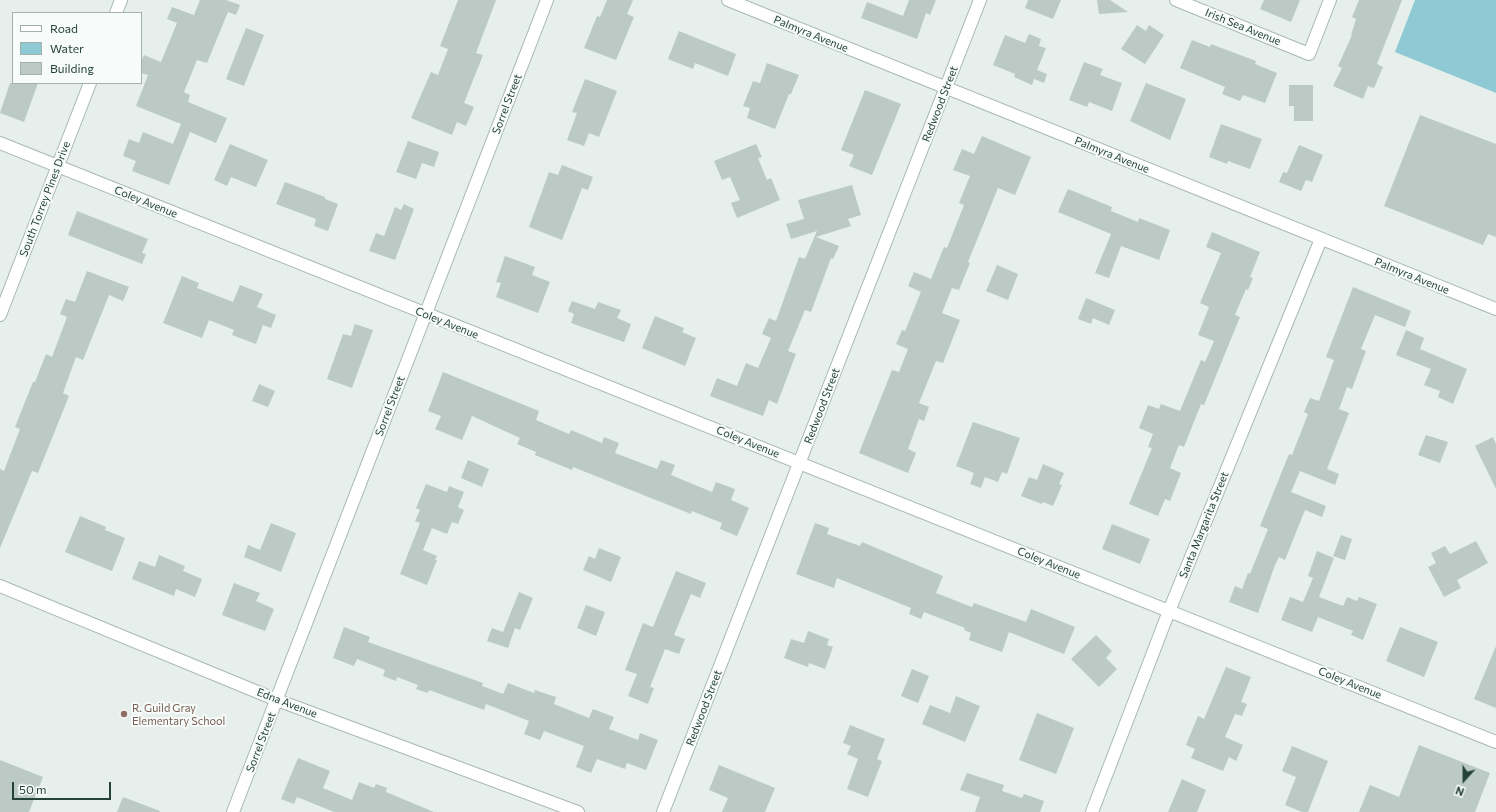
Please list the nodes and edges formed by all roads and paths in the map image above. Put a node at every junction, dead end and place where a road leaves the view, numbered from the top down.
1 (121, 0) edge
2 (547, 0) edge
3 (728, 0) edge
4 (980, 0) edge
5 (1176, 0) edge
6 (1330, 0) edge
7 (116, 12) edge
8 (90, 84) edge
9 (946, 88) junction
10 (0, 143) edge
11 (58, 166) junction
12 (1320, 239) junction
13 (1496, 309) edge
14 (425, 314) junction
15 (0, 315) edge
16 (800, 463) junction
17 (0, 586) edge
18 (1169, 611) junction
19 (277, 700) junction
20 (1496, 742) edge
21 (234, 812) edge
22 (578, 812) edge
23 (663, 812) edge
24 (1092, 812) edge

1 - 7 street
2 - 14 street, Sorrel Street
3 - 9 street, Palmyra Avenue
4 - 9 street, Redwood Street
5 - 6 street, Irish Sea Avenue
8 - 11 street, South Torrey Pines Drive
9 - 12 street, Palmyra Avenue
9 - 16 street, Redwood Street
10 - 11 street, Coley Avenue
11 - 14 street, Coley Avenue
11 - 15 street, South Torrey Pines Drive
12 - 13 street, Palmyra Avenue
12 - 18 street, Santa Margarita Street
14 - 16 street, Coley Avenue
14 - 19 street, Sorrel Street
16 - 18 street, Coley Avenue
16 - 23 street, Redwood Street
17 - 19 street, Edna Avenue
18 - 20 street, Coley Avenue
18 - 24 street, Santa Margarita Street
19 - 21 street, Sorrel Street
19 - 22 street, Edna Avenue

